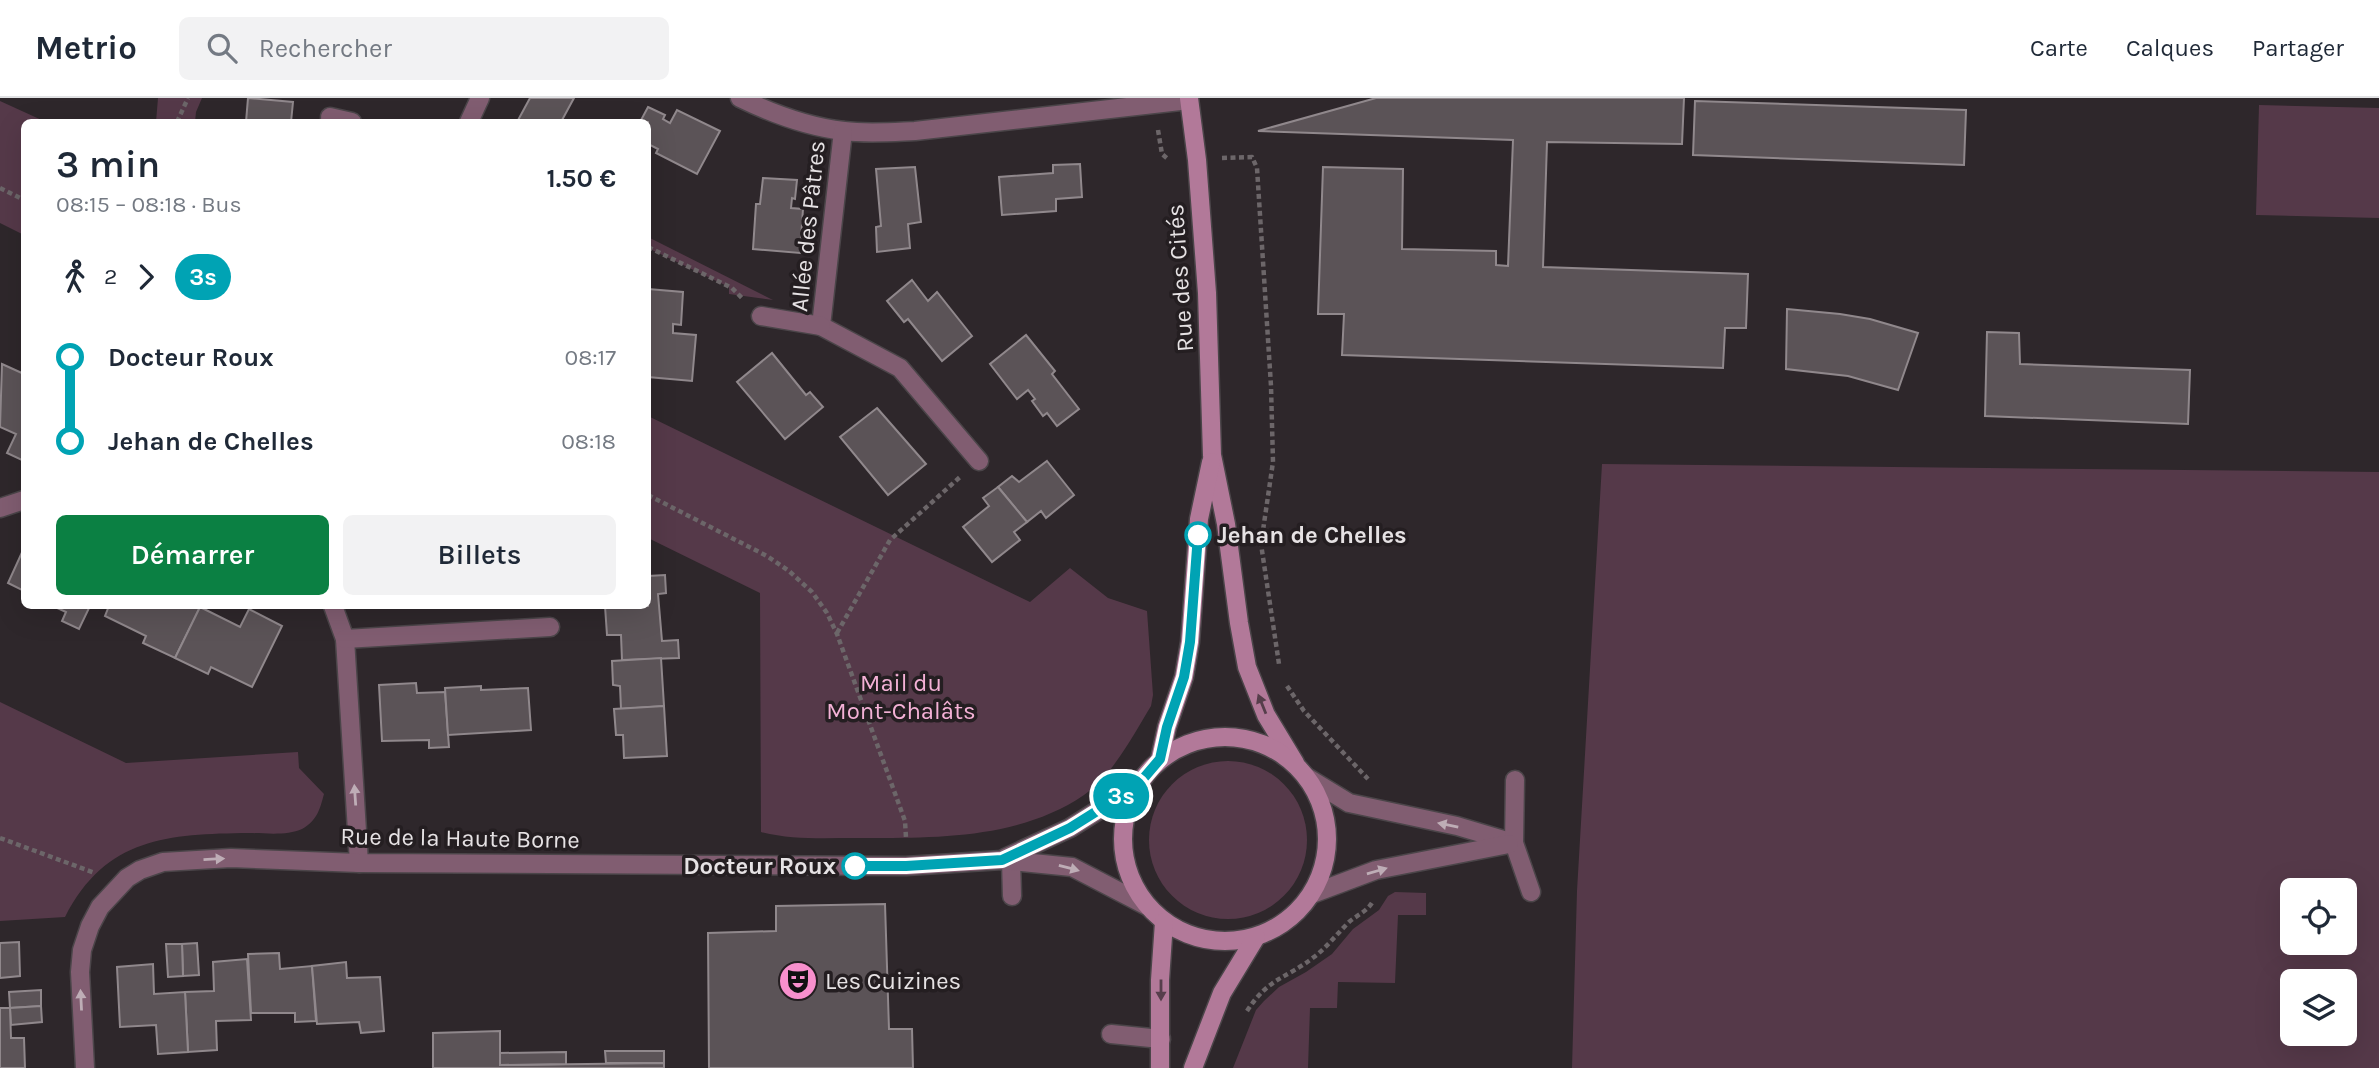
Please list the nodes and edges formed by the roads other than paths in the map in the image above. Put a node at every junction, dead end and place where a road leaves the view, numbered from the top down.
1 (480, 98) edge
2 (740, 98) edge
3 (1189, 99) edge
4 (330, 117) dead end
5 (339, 119) edge
6 (470, 119) edge
7 (843, 131) junction
8 (761, 316) road end
9 (821, 326) junction
10 (1212, 455) junction
11 (979, 461) road end
12 (21, 501) edge
13 (0, 508) edge
14 (334, 609) edge
15 (550, 627) dead end
16 (345, 639) junction
17 (1160, 759) junction
18 (1295, 763) junction
19 (1308, 778) junction
20 (1515, 780) dead end
21 (1137, 786) junction
22 (1514, 843) junction
23 (1007, 860) junction
24 (359, 863) junction
25 (1531, 892) dead end
26 (1312, 894) junction
27 (1012, 896) dead end
28 (1147, 906) junction
29 (1164, 922) junction
30 (1256, 937) junction
31 (1111, 1034) dead end
32 (1161, 1039) junction
33 (85, 1068) edge
34 (1160, 1068) edge
35 (1192, 1068) edge

1 - 6 street
2 - 7 street
3 - 7 street
3 - 10 street, Rue des Cités
4 - 5 street
7 - 9 street, Allée des Pâtres
8 - 9 street, Allée des Pâtres
9 - 11 street, Allée des Pâtres
10 - 17 street, Rue des Cités
18 -> 10 street, Rue des Cités
12 - 13 street
14 - 16 street
15 - 16 street
24 -> 16 street
17 - 18 street
17 - 21 street
18 - 19 street
22 -> 19 street
19 - 26 street
20 - 22 street
21 - 23 street, Rue de la Haute Borne
21 - 28 street
22 - 25 street
26 -> 22 street
23 - 24 street, Rue de la Haute Borne
23 - 27 street
23 -> 28 street, Rue de la Haute Borne
33 -> 24 street, Rue de la Haute Borne
26 - 30 street
28 - 29 street
29 - 30 street
29 -> 32 street
30 - 35 street
31 - 32 street
32 - 34 street

